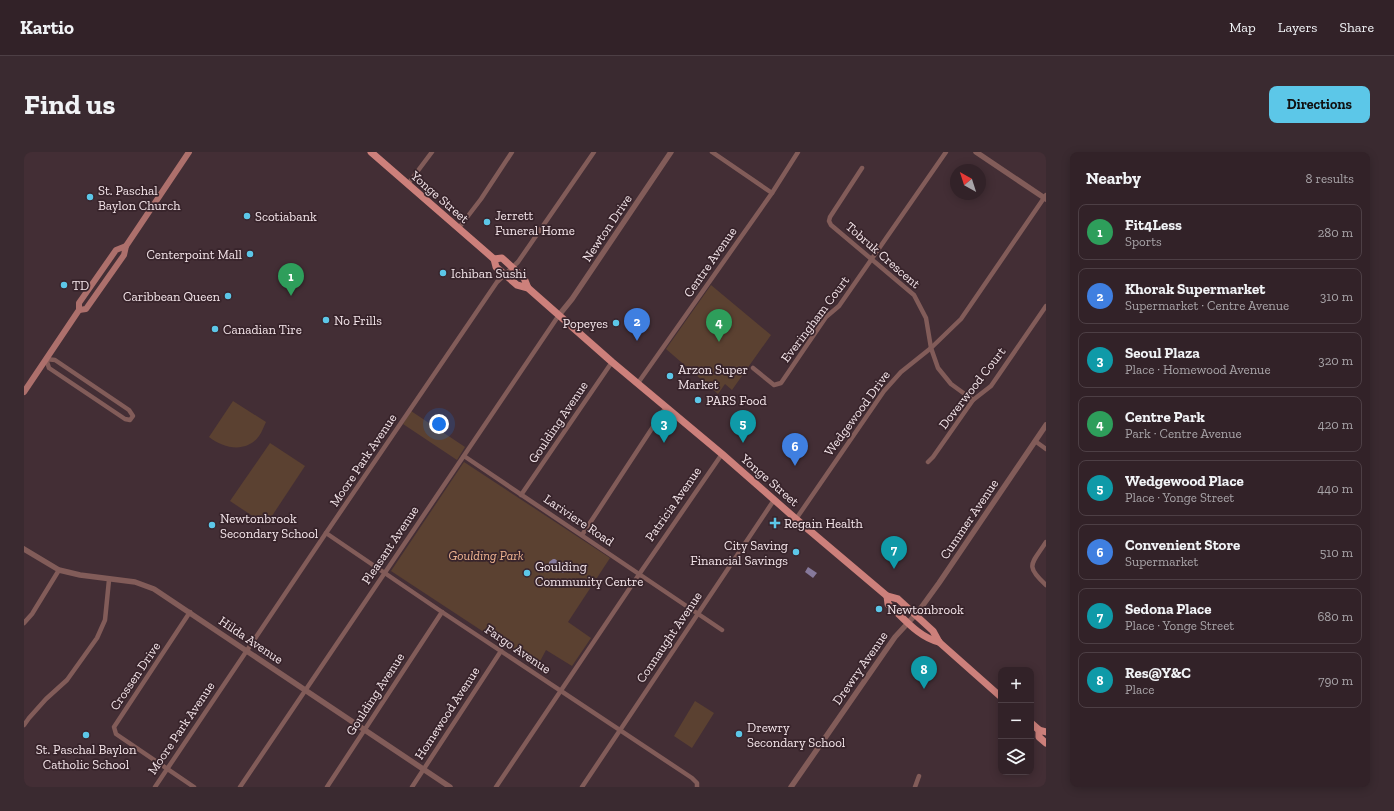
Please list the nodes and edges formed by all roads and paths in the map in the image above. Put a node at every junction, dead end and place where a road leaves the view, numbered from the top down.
1 (189, 152) edge
2 (371, 152) edge
3 (432, 152) edge
4 (512, 152) edge
5 (594, 152) edge
6 (672, 152) edge
7 (712, 152) edge
8 (798, 152) edge
9 (946, 152) edge
10 (976, 152) edge
11 (862, 168) dead end
12 (408, 184) junction
13 (772, 193) junction
14 (1045, 197) edge
15 (458, 229) junction
16 (126, 246) junction
17 (494, 259) junction
18 (872, 259) junction
19 (513, 268) junction
20 (506, 275) junction
21 (94, 282) junction
22 (102, 287) junction
23 (528, 288) junction
24 (1046, 306) edge
25 (78, 310) junction
26 (559, 315) junction
27 (931, 348) junction
28 (46, 359) junction
29 (612, 362) junction
30 (753, 368) dead end
31 (638, 383) junction
32 (24, 392) edge
33 (974, 400) junction
34 (124, 406) junction
35 (666, 407) junction
36 (118, 414) junction
37 (1046, 426) edge
38 (1035, 441) junction
39 (1046, 449) edge
40 (722, 454) junction
41 (464, 456) junction
42 (928, 462) dead end
43 (522, 495) junction
44 (774, 500) junction
45 (796, 519) junction
46 (326, 533) junction
47 (582, 535) junction
48 (1046, 542) edge
49 (24, 549) edge
50 (59, 570) junction
51 (384, 572) junction
52 (640, 573) junction
53 (110, 580) junction
54 (1046, 585) edge
55 (887, 596) junction
56 (190, 612) junction
57 (442, 612) junction
58 (698, 614) junction
59 (915, 616) junction
60 (24, 623) edge
61 (908, 623) junction
62 (722, 630) dead end
63 (939, 642) junction
64 (247, 651) junction
65 (501, 651) junction
66 (305, 690) junction
67 (560, 691) junction
68 (998, 694) edge
69 (24, 725) edge
70 (621, 729) junction
71 (365, 730) junction
72 (1042, 731) edge
73 (1046, 743) edge
74 (167, 769) junction
75 (424, 769) junction
76 (919, 776) dead end
77 (697, 785) edge
78 (793, 786) edge
79 (155, 787) edge
80 (194, 787) edge
81 (240, 787) edge
82 (327, 787) edge
83 (412, 787) edge
84 (450, 787) edge
85 (496, 787) edge
86 (582, 787) edge
87 (914, 787) edge

1 - 16 main road
2 - 12 main road, Yonge Street
3 - 12 street
4 - 15 street
5 - 19 street, Moore Park Avenue
6 - 26 street, Newton Drive
7 - 13 street
8 - 13 street, Centre Avenue
9 - 18 street
10 - 14 street
11 - 18 street, Tobruk Crescent
12 - 15 main road, Yonge Street
13 - 31 street, Centre Avenue
14 - 27 street, Wedgewood Drive
15 - 17 main road, Yonge Street
16 - 21 main road
16 - 22 main road
17 - 19 main road, Yonge Street
17 - 20 main road, Yonge Street
18 - 27 street, Tobruk Crescent
18 - 30 street, Everingham Court
19 - 20 street, Moore Park Avenue
19 - 23 main road, Yonge Street
20 - 23 main road, Yonge Street
20 - 46 street, Moore Park Avenue
21 - 22 main road
21 - 25 main road
22 - 25 main road
23 - 26 main road, Yonge Street
24 - 33 street, Doverwood Court
25 - 28 main road
26 - 29 main road, Yonge Street
26 - 41 street, Pleasant Avenue
27 - 33 street, Tobruk Crescent
27 - 45 street, Wedgewood Drive
28 - 32 main road
28 - 34 street
28 - 36 street
29 - 31 main road, Yonge Street
29 - 43 street, Goulding Avenue
31 - 35 main road, Yonge Street
33 - 42 street, Doverwood Court
34 - 36 street
34 - 36 street
35 - 40 main road, Yonge Street
35 - 47 street
37 - 38 street, Cummer Avenue
38 - 39 street
38 - 59 street, Cummer Avenue
40 - 44 main road, Yonge Street
40 - 52 street, Patricia Avenue
41 - 43 street, Lariviere Road
41 - 51 street, Pleasant Avenue
43 - 47 street, Lariviere Road
44 - 45 main road, Yonge Street
44 - 58 street, Connaught Avenue
45 - 55 main road, Yonge Street
46 - 51 street, Fargo Avenue
46 - 64 street, Moore Park Avenue
47 - 52 street, Lariviere Road
48 - 54 street
49 - 50 street, Hilda Avenue
50 - 53 street, Hilda Avenue
50 - 60 street
51 - 57 street, Fargo Avenue
51 - 66 street, Pleasant Avenue
52 - 58 street, Lariviere Road
52 - 67 street, Patricia Avenue
53 - 56 street, Hilda Avenue
53 - 69 street
55 - 59 main road, Yonge Street
55 - 61 main road, Yonge Street
56 - 64 street, Hilda Avenue
56 - 74 street, Crossen Drive
57 - 65 street, Fargo Avenue
57 - 71 street, Goulding Avenue
58 - 62 street, Lariviere Road
58 - 70 street, Connaught Avenue
59 - 61 street, Cummer Avenue
59 - 63 main road, Yonge Street
61 - 63 main road, Yonge Street
61 - 78 street, Drewry Avenue
63 - 68 main road, Yonge Street
64 - 66 street, Hilda Avenue
64 - 74 street, Moore Park Avenue
65 - 67 street, Fargo Avenue
65 - 75 street, Homewood Avenue
66 - 71 street, Hilda Avenue
66 - 81 street, Pleasant Avenue
67 - 70 street, Fargo Avenue
67 - 85 street, Patricia Avenue
70 - 77 street, Fargo Avenue
70 - 86 street, Connaught Avenue
71 - 75 street, Hilda Avenue
71 - 82 street, Goulding Avenue
72 - 73 main road
74 - 79 street, Moore Park Avenue
74 - 80 street, Crossen Drive
75 - 83 street, Homewood Avenue
75 - 84 street, Hilda Avenue
76 - 87 street

